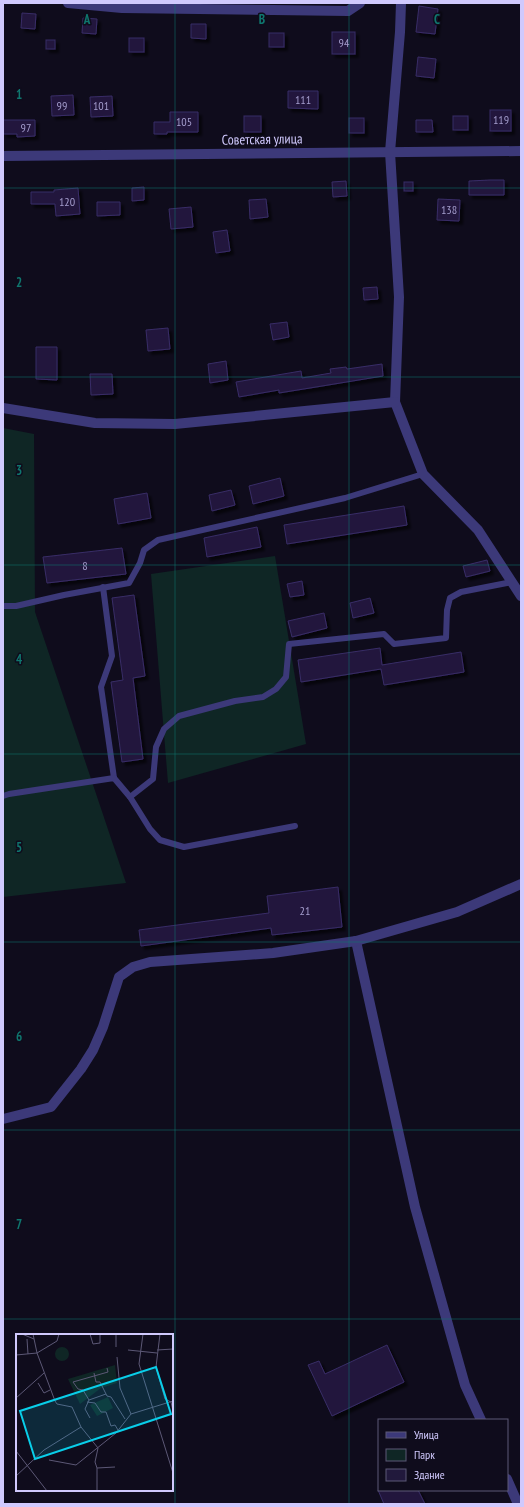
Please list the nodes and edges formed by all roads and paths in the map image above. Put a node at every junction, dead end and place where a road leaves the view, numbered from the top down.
1 (68, 3) edge
2 (360, 3) edge
3 (401, 3) edge
4 (521, 151) edge
5 (390, 152) junction
6 (3, 156) edge
7 (395, 402) junction
8 (3, 408) edge
9 (423, 474) junction
10 (512, 582) junction
11 (103, 587) junction
12 (521, 596) edge
13 (3, 606) edge
14 (114, 778) junction
15 (3, 796) edge
16 (130, 797) junction
17 (295, 826) dead end
18 (521, 884) edge
19 (356, 941) junction
20 (3, 1119) edge
21 (481, 1419) edge
22 (508, 1481) edge
23 (518, 1504) edge

1 - 2 street
3 - 5 street
4 - 5 street, Советская улица
5 - 6 street, Советская улица
5 - 7 street
7 - 8 street
7 - 9 street
9 - 10 street
9 - 11 lane
10 - 12 street
10 - 16 lane
11 - 13 lane
11 - 14 lane
14 - 15 lane
14 - 16 lane
16 - 17 lane
18 - 19 street
19 - 20 street
19 - 21 street
22 - 23 street

